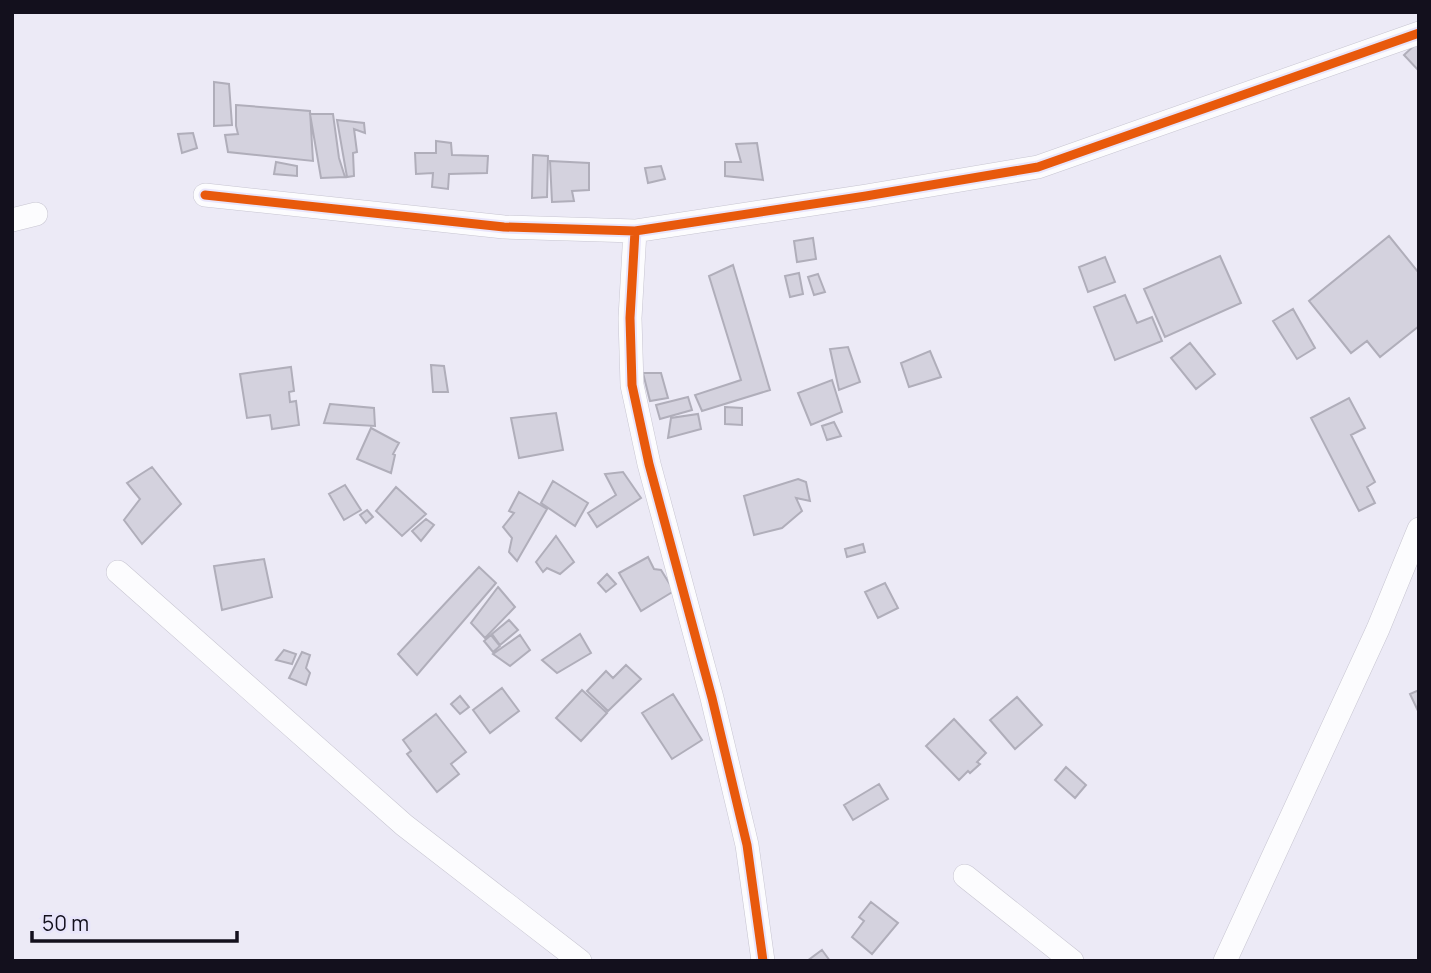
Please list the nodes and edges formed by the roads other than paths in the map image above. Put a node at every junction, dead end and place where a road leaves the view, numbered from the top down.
1 (1419, 33) edge
2 (205, 195) dead end
3 (36, 214) dead end
4 (12, 220) edge
5 (635, 231) junction
6 (1419, 529) edge
7 (118, 572) dead end
8 (965, 876) dead end
9 (580, 961) edge
10 (763, 961) edge
11 (1072, 961) edge
12 (1225, 961) edge

1 - 5 street
2 - 5 street
3 - 4 street
5 - 10 street
6 - 12 street
7 - 9 street
8 - 11 street

